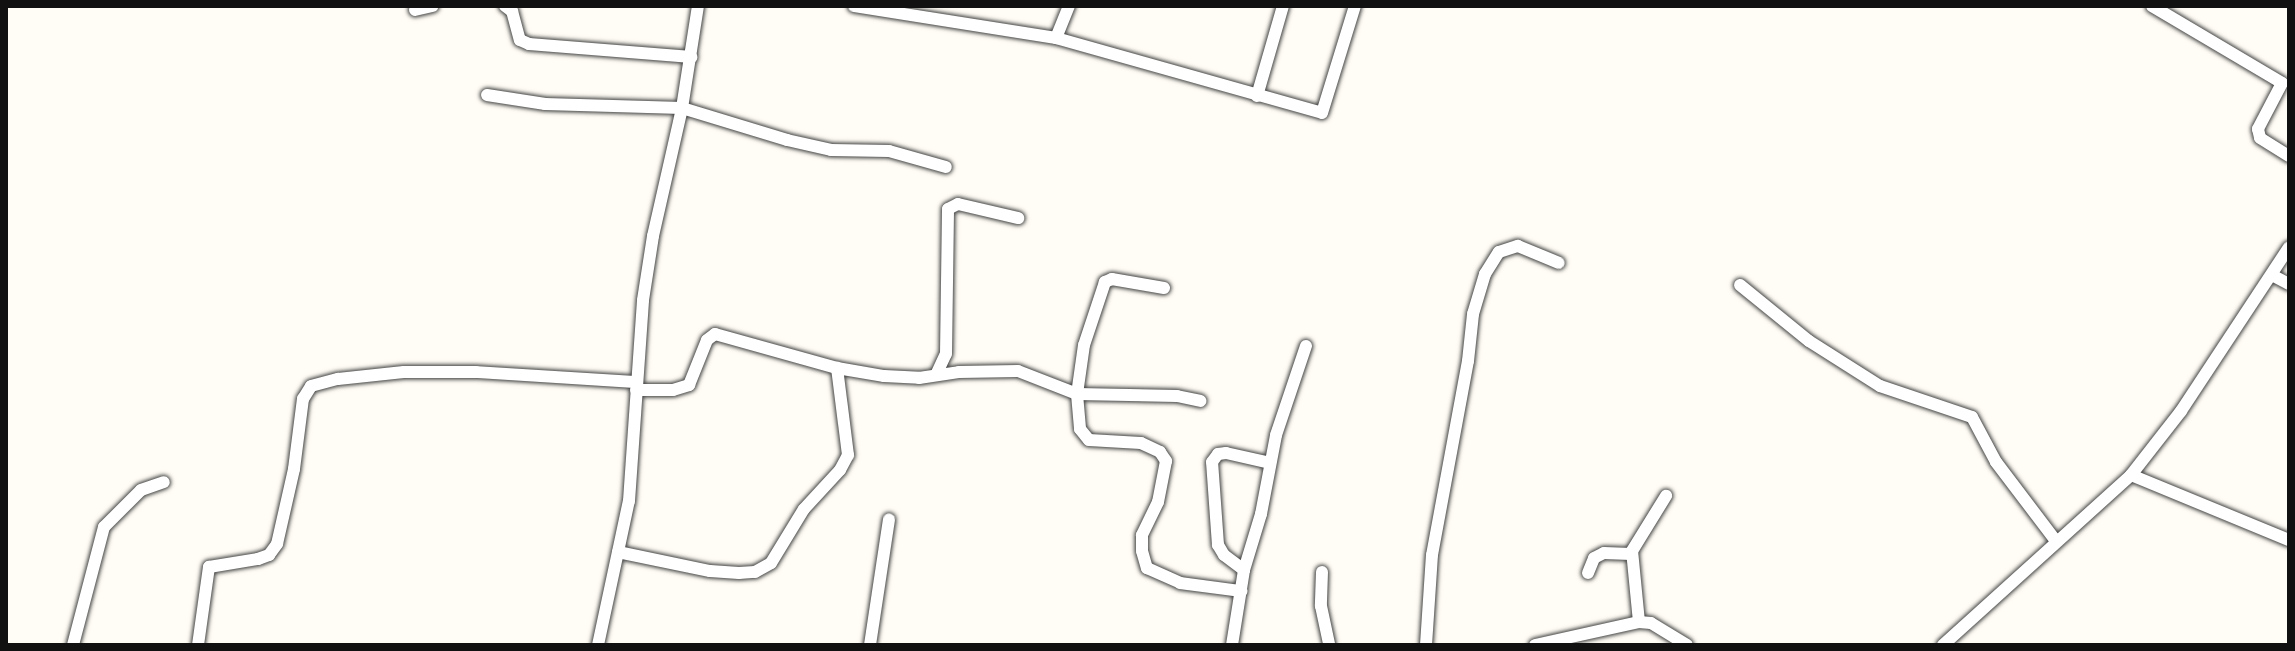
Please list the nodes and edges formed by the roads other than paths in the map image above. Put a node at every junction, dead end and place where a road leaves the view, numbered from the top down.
1 (433, 6) edge
2 (505, 6) edge
3 (698, 6) edge
4 (854, 6) edge
5 (1069, 6) edge
6 (1283, 6) edge
7 (1355, 6) edge
8 (2152, 6) edge
9 (415, 10) dead end
10 (1056, 38) junction
11 (691, 57) junction
12 (487, 95) dead end
13 (1257, 96) junction
14 (682, 108) junction
15 (2289, 156) edge
16 (946, 167) dead end
17 (1018, 218) dead end
18 (2289, 247) edge
19 (1559, 263) dead end
20 (2272, 275) junction
21 (2289, 284) edge
22 (1740, 285) dead end
23 (1164, 288) dead end
24 (1306, 346) dead end
25 (837, 368) junction
26 (936, 375) junction
27 (637, 386) junction
28 (1077, 394) junction
29 (1200, 401) dead end
30 (1270, 463) junction
31 (2131, 475) junction
32 (164, 482) dead end
33 (1666, 496) dead end
34 (889, 519) dead end
35 (2289, 540) edge
36 (2056, 541) junction
37 (618, 552) junction
38 (1631, 554) junction
39 (1244, 570) junction
40 (1322, 572) dead end
41 (1588, 573) dead end
42 (1241, 591) junction
43 (1639, 622) junction
44 (73, 645) edge
45 (198, 645) edge
46 (598, 645) edge
47 (870, 645) edge
48 (1232, 645) edge
49 (1329, 645) edge
50 (1426, 645) edge
51 (1535, 645) edge
52 (1687, 645) edge
53 (1943, 645) edge

1 - 9 street
2 - 11 street
3 - 11 street
4 - 10 street
5 - 10 street
6 - 13 street
7 - 13 street
8 - 15 street
10 - 13 street
11 - 14 street
12 - 14 street
14 - 16 street
14 - 27 street
17 - 26 street
18 - 20 street
19 - 50 street
20 - 21 street
20 - 31 street
22 - 36 street
23 - 28 street
24 - 30 street
25 - 26 street
25 - 27 street
25 - 37 street
26 - 28 street
27 - 37 street
27 - 45 street
28 - 29 street
28 - 42 street
30 - 39 street
30 - 39 street
31 - 35 street
31 - 36 street
32 - 44 street
33 - 38 street
34 - 47 street
36 - 53 street
37 - 46 street
38 - 41 street
38 - 43 street
39 - 42 street
40 - 49 street
42 - 48 street
43 - 51 street
43 - 52 street

